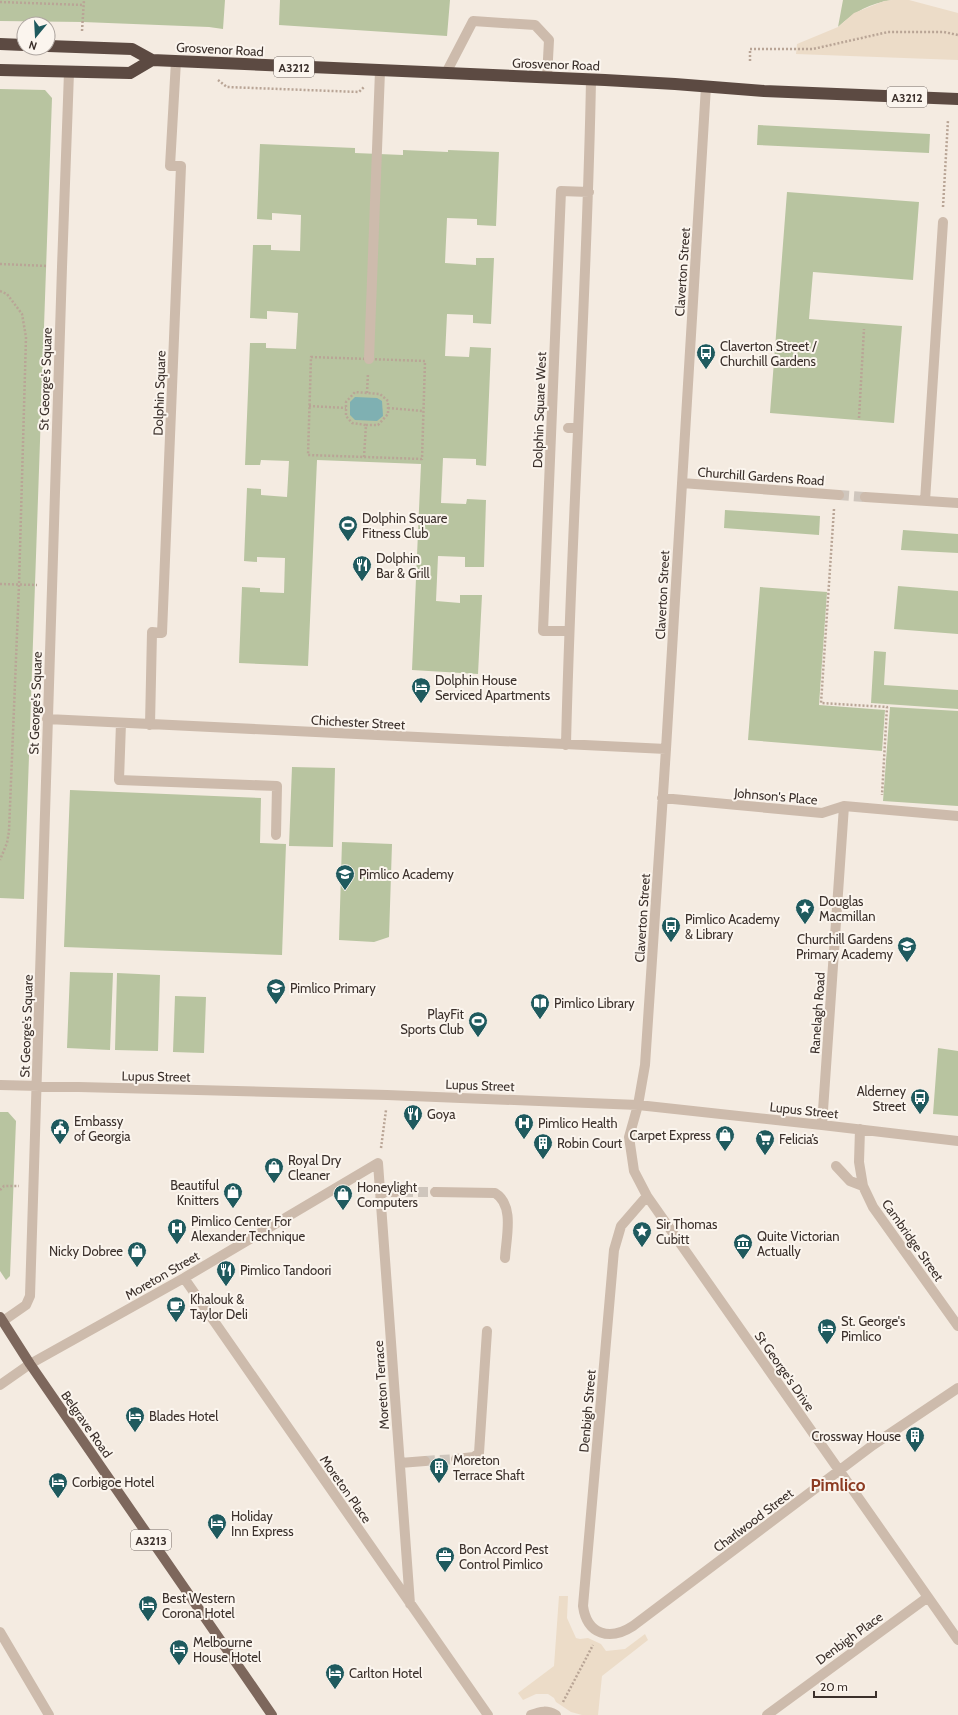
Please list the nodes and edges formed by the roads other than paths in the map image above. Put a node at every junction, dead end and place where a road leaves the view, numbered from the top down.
1 (0, 44) edge
2 (16, 45) edge
3 (56, 46) edge
4 (152, 60) junction
5 (176, 61) junction
6 (0, 70) edge
7 (380, 71) junction
8 (69, 72) junction
9 (446, 73) junction
10 (547, 78) junction
11 (591, 80) junction
12 (706, 86) junction
13 (958, 99) edge
14 (589, 192) junction
15 (943, 222) road end
16 (369, 359) road end
17 (682, 483) junction
18 (837, 495) tunnel mouth
19 (865, 497) tunnel mouth
20 (925, 501) junction
21 (958, 503) edge
22 (569, 632) junction
23 (47, 719) junction
24 (121, 723) junction
25 (150, 724) junction
26 (566, 745) junction
27 (666, 749) junction
28 (662, 798) junction
29 (844, 806) junction
30 (958, 816) edge
31 (276, 835) dead end
32 (0, 1085) edge
33 (37, 1086) junction
34 (638, 1105) junction
35 (822, 1125) junction
36 (860, 1129) junction
37 (958, 1141) edge
38 (378, 1163) joint
39 (836, 1166) dead end
40 (863, 1186) junction
41 (380, 1192) junction
42 (403, 1192) tunnel mouth
43 (435, 1192) tunnel mouth
44 (647, 1196) junction
45 (505, 1258) dead end
46 (184, 1278) junction
47 (1, 1320) edge
48 (958, 1326) edge
49 (487, 1331) dead end
50 (30, 1364) junction
51 (0, 1385) edge
52 (958, 1388) edge
53 (456, 1459) tunnel mouth
54 (425, 1460) tunnel mouth
55 (400, 1463) junction
56 (839, 1470) junction
57 (928, 1597) junction
58 (410, 1604) junction
59 (0, 1632) edge
60 (600, 1632) joint
61 (958, 1640) edge
62 (48, 1715) edge
63 (272, 1715) edge
64 (488, 1715) edge
65 (532, 1715) edge
66 (556, 1715) edge
67 (767, 1715) edge

1 - 2 highway
3 - 4 highway, Grosvenor Road / A3212
4 - 5 highway, Grosvenor Road / A3212
4 - 8 highway
5 - 7 highway, Grosvenor Road / A3212
5 - 25 street, Dolphin Square
6 - 8 highway
7 - 9 highway, Grosvenor Road / A3212
7 - 16 street
8 - 23 street, St George's Square
9 - 10 highway, Grosvenor Road / A3212
9 - 10 street
10 - 11 highway, Grosvenor Road / A3212
11 - 12 highway, Grosvenor Road / A3212
11 - 14 street
12 - 13 highway, Grosvenor Road / A3212
12 - 17 street, Claverton Street
14 - 22 street
14 - 22 street, Dolphin Square West
15 - 20 street
17 - 18 street, Churchill Gardens Road
17 - 27 street, Claverton Street
19 - 20 street
20 - 21 street
22 - 26 street
23 - 24 street, Chichester Street
23 - 33 street, St George's Square
24 - 25 street, Chichester Street
24 - 31 street
25 - 26 street, Chichester Street
26 - 27 street, Chichester Street
27 - 28 street, Claverton Street
28 - 29 street, Johnson's Place
28 - 34 street, Claverton Street
29 - 30 street, Johnson's Place
29 - 35 street, Ranelagh Road
32 - 33 street, Lupus Street
33 - 34 street, Lupus Street
33 - 47 street, St George's Square
34 - 35 street, Lupus Street
34 - 44 street, St George's Drive
35 - 36 street, Lupus Street
36 - 37 street, Lupus Street
36 - 40 street, Cambridge Street
38 - 41 street, Moreton Terrace
38 - 46 street, Moreton Street
39 - 40 street
40 - 48 street, Cambridge Street
41 - 42 street
41 - 55 street, Moreton Terrace
43 - 45 street
44 - 56 street, St George's Drive
44 - 60 street, Denbigh Street
46 - 50 street, Moreton Street
46 - 58 street, Moreton Place
47 - 50 main road, St George's Square / A3213
49 - 53 street
50 - 51 street, Moreton Street
50 - 63 main road, Belgrave Road / A3213
52 - 56 street, Charlwood Street
54 - 55 street
55 - 58 street, Moreton Terrace
56 - 57 street, St George's Drive
56 - 60 street, Charlwood Street
57 - 61 street, St George's Drive
57 - 67 street, Denbigh Place
58 - 64 street, Moreton Place
59 - 62 street
65 - 66 street

